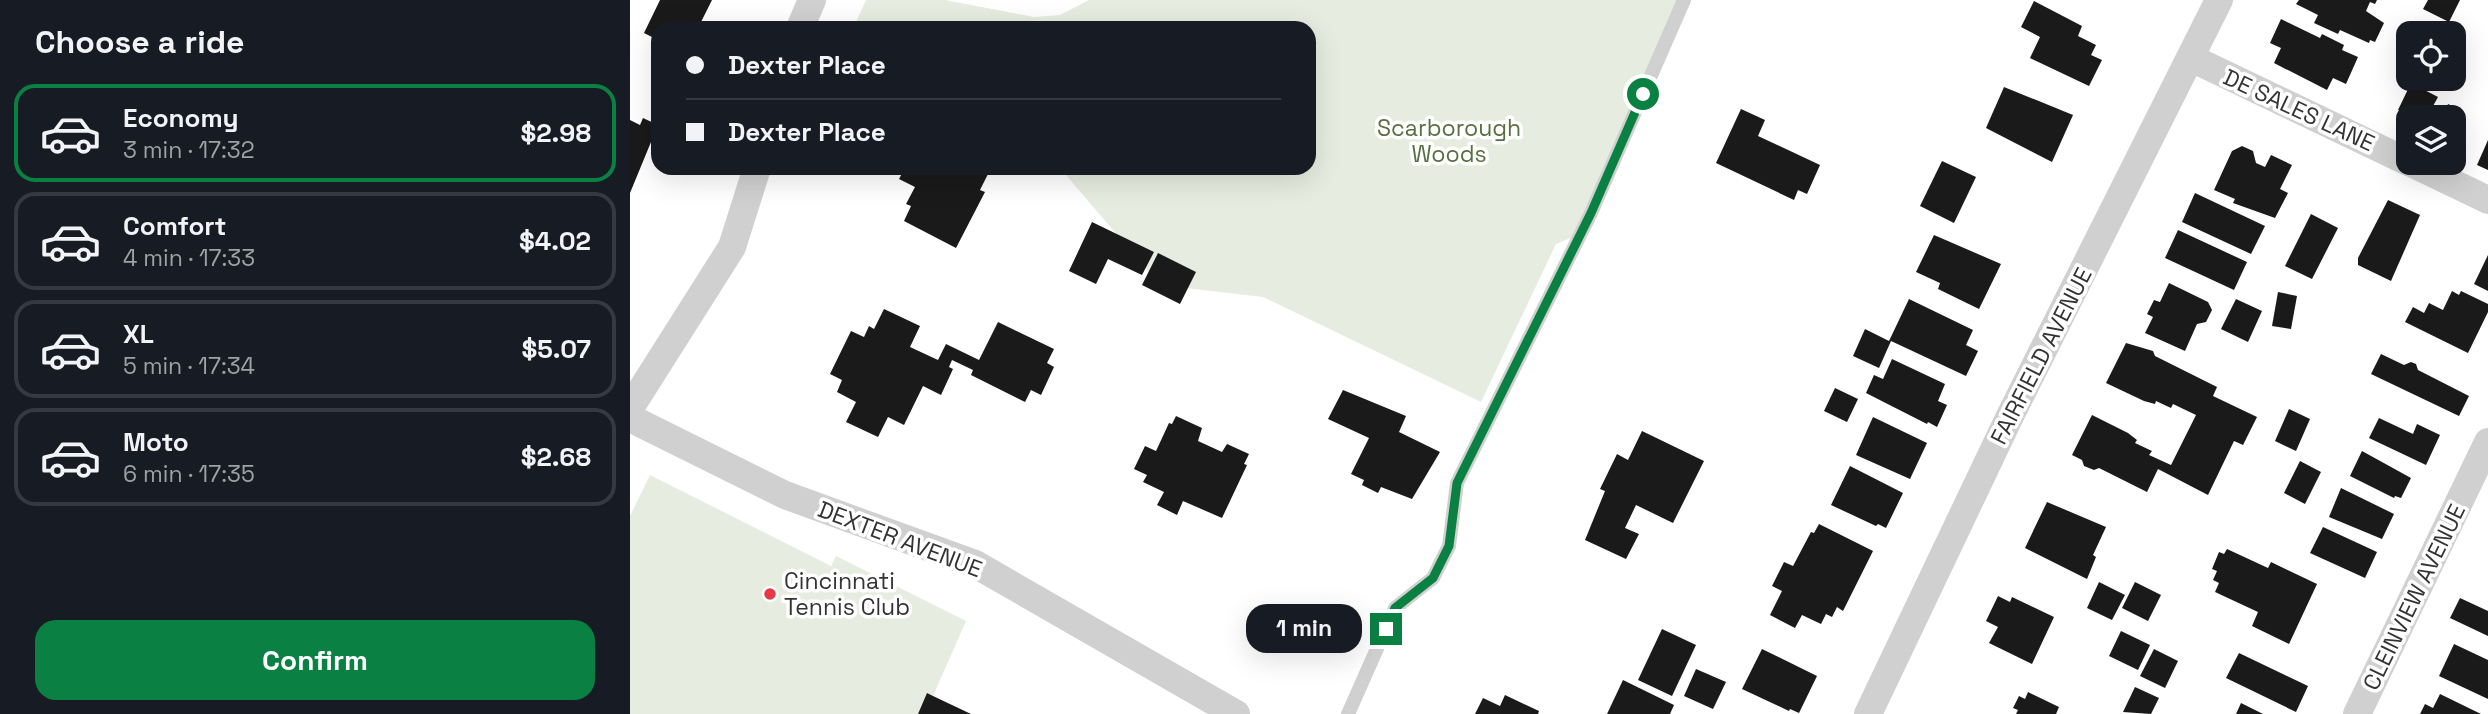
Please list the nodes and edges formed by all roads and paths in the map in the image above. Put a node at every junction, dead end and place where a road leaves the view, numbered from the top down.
1 (812, 0) edge
2 (1684, 0) edge
3 (2219, 0) edge
4 (803, 21) edge
5 (2191, 58) junction
6 (2396, 156) edge
7 (755, 175) edge
8 (2436, 175) edge
9 (2488, 200) edge
10 (630, 408) edge
11 (630, 418) edge
12 (2488, 442) edge
13 (1236, 714) edge
14 (1348, 714) edge
15 (1868, 714) edge
16 (2357, 714) edge

1 - 4 street
2 - 14 lane
3 - 5 street, FAIRFIELD AVENUE
5 - 6 street, DE SALES LANE
5 - 15 street, FAIRFIELD AVENUE
7 - 10 street
8 - 9 street, DE SALES LANE
11 - 13 street, DEXTER AVENUE
12 - 16 street, CLEINVIEW AVENUE

